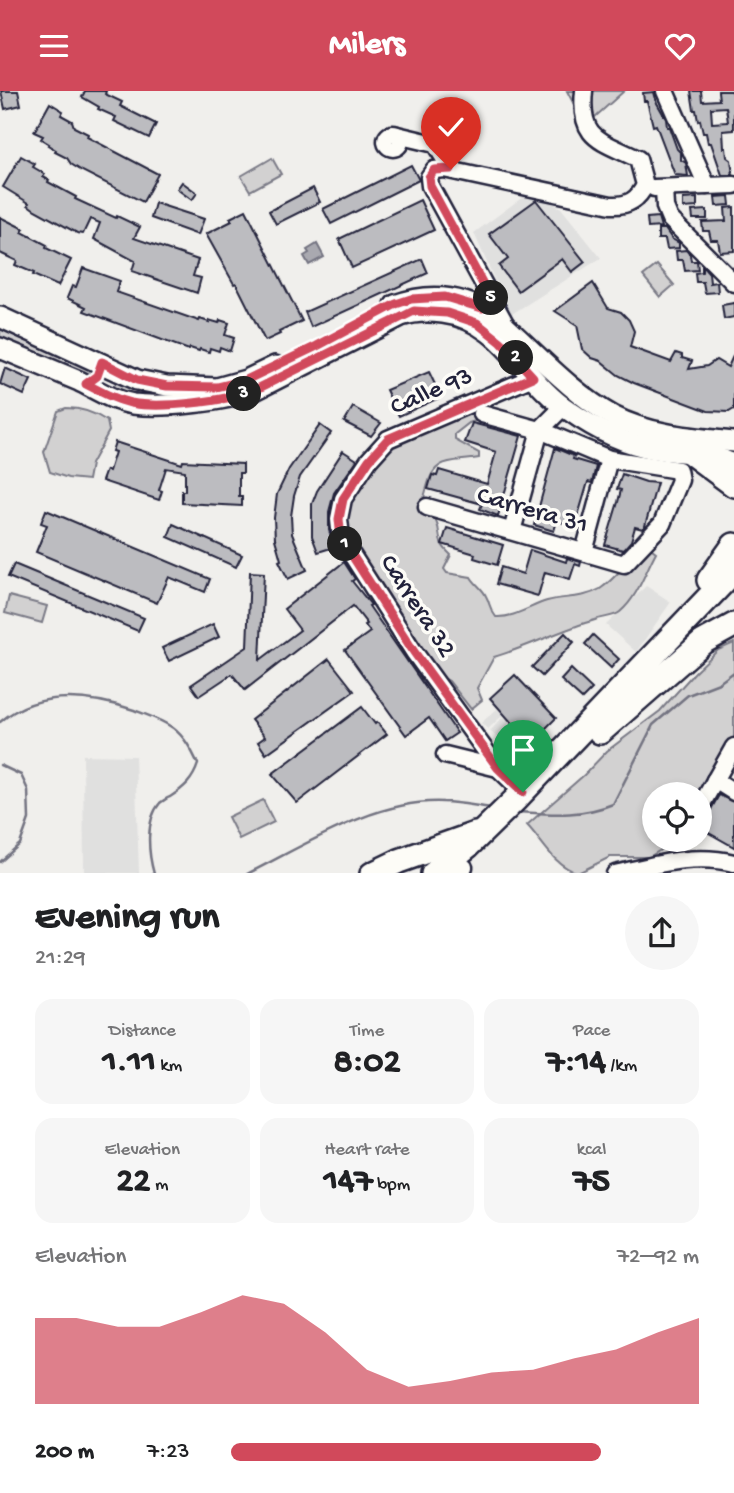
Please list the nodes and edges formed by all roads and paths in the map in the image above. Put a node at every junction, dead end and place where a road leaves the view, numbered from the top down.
1 (584, 91) edge
2 (664, 91) edge
3 (395, 141) dead end
4 (448, 169) junction
5 (645, 185) junction
6 (733, 185) edge
7 (707, 186) junction
8 (664, 189) junction
9 (447, 247) dead end
10 (464, 251) junction
11 (734, 283) edge
12 (487, 304) junction
13 (0, 317) edge
14 (0, 348) edge
15 (102, 362) junction
16 (533, 377) junction
17 (86, 384) junction
18 (564, 407) junction
19 (482, 414) dead end
20 (540, 430) junction
21 (388, 439) joint
22 (734, 442) edge
23 (609, 459) junction
24 (685, 461) junction
25 (734, 465) edge
26 (734, 485) edge
27 (427, 507) dead end
28 (512, 531) junction
29 (734, 545) edge
30 (584, 552) junction
31 (734, 571) edge
32 (734, 589) edge
33 (734, 625) edge
34 (661, 646) junction
35 (600, 732) junction
36 (734, 747) edge
37 (445, 755) dead end
38 (498, 768) junction
39 (715, 780) junction
40 (712, 785) edge
41 (734, 792) edge
42 (522, 800) junction
43 (496, 826) junction
44 (734, 863) edge
45 (460, 872) edge
46 (372, 873) edge
47 (433, 873) edge
48 (615, 873) edge

1 - 5 street
2 - 7 street
3 - 4 street
4 - 5 street
4 - 10 street
5 - 8 street
6 - 7 street
7 - 8 street
8 - 11 street
9 - 10 street
10 - 12 street
12 - 15 main road
12 - 22 main road
13 - 15 main road
14 - 17 main road
15 - 17 main road
16 - 17 main road
16 - 18 main road
16 - 21 street, Calle 93
18 - 20 street
18 - 24 main road
19 - 20 street
20 - 23 street
20 - 28 street
21 - 38 street, Carrera 32
23 - 24 street
23 - 30 street
24 - 25 main road
24 - 26 highway
24 - 30 street, Carrera 31
27 - 28 street, Carrera 31
28 - 30 street, Carrera 31
29 - 34 highway
31 - 34 highway
32 - 35 highway
33 - 35 highway
34 - 42 highway
35 - 42 highway
36 - 39 street
37 - 38 street
38 - 42 street, Carrera 32
39 - 40 street
39 - 41 street
42 - 43 highway
43 - 45 highway
43 - 46 highway
43 - 47 highway
44 - 48 street

